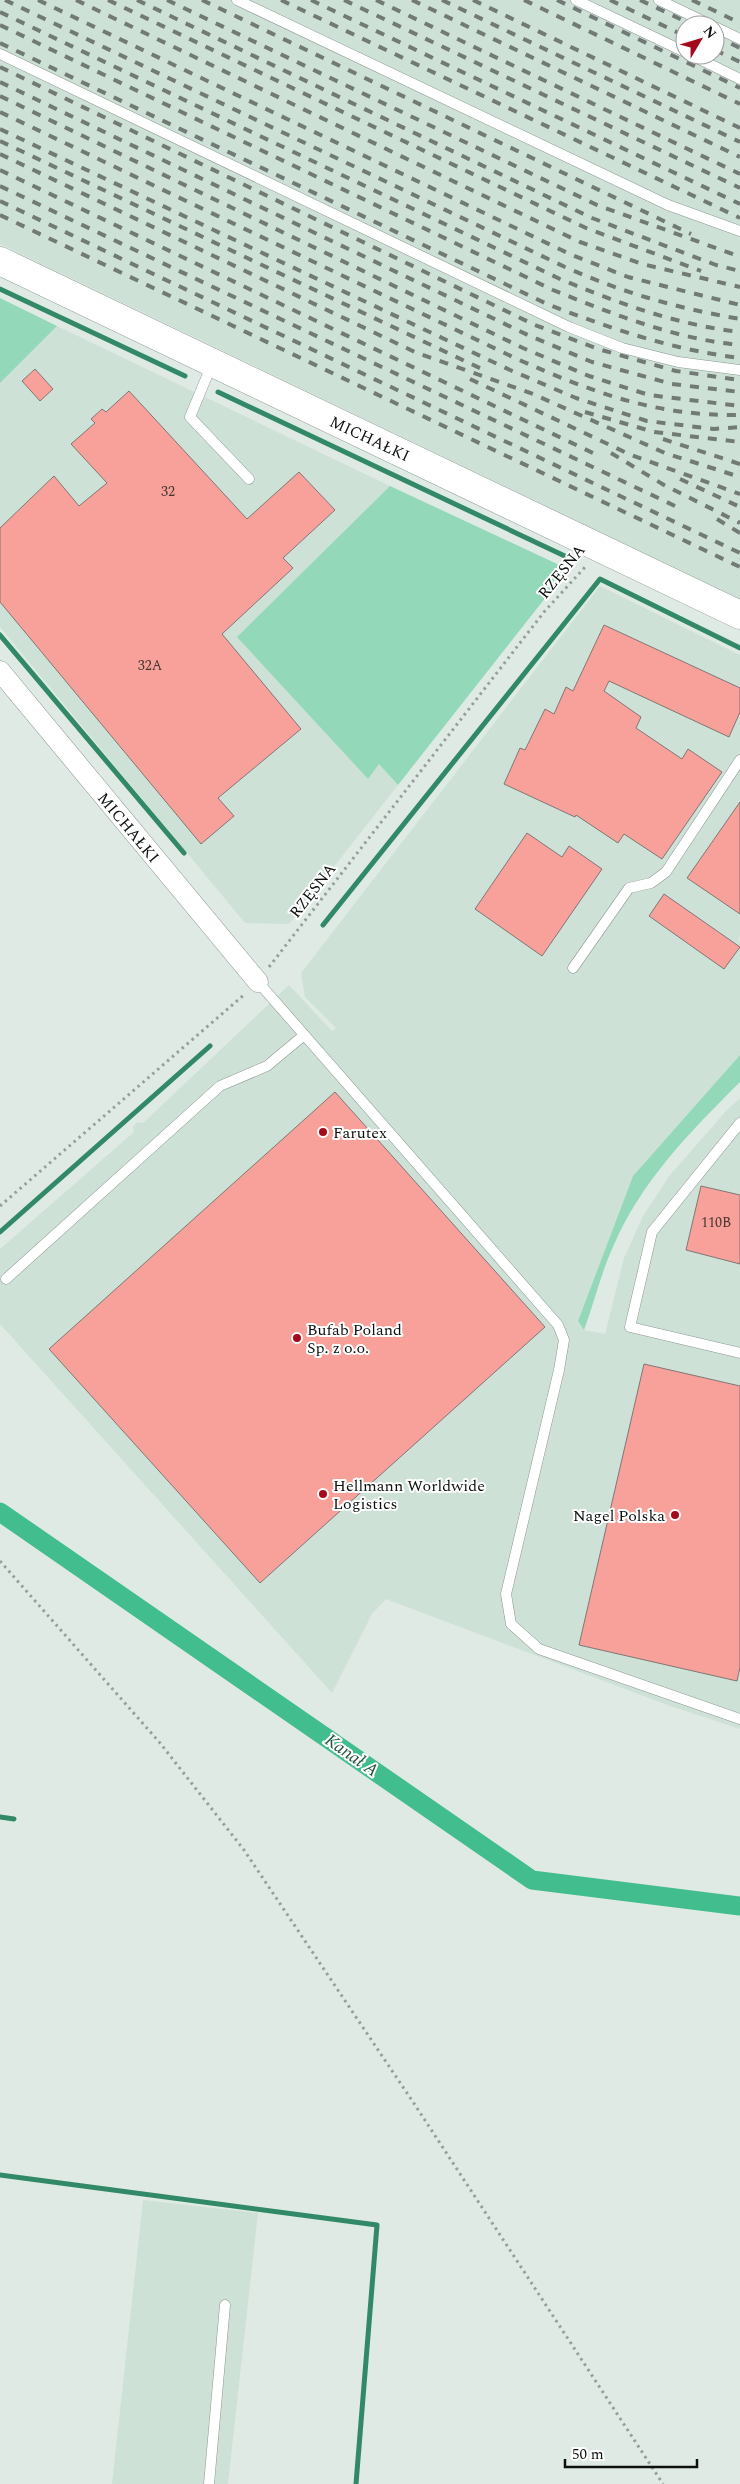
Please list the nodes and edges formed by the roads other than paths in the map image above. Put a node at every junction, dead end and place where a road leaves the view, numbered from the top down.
1 (237, 0) edge
2 (576, 0) edge
3 (659, 0) edge
4 (690, 15) edge
5 (725, 32) edge
6 (740, 39) edge
7 (675, 47) edge
8 (0, 54) edge
9 (711, 65) edge
10 (740, 79) edge
11 (740, 231) edge
12 (0, 261) edge
13 (212, 363) junction
14 (740, 370) edge
15 (249, 479) dead end
16 (740, 615) edge
17 (0, 671) edge
18 (740, 760) edge
19 (573, 968) dead end
20 (258, 982) joint
21 (303, 1036) junction
22 (740, 1123) edge
23 (6, 1279) dead end
24 (740, 1353) edge
25 (740, 1719) edge
26 (225, 2305) dead end
27 (209, 2484) edge

1 - 11 lane
2 - 7 lane
3 - 4 lane
5 - 6 lane
8 - 14 lane
9 - 10 lane
12 - 13 street, MICHAŁKI
13 - 15 lane
13 - 16 street, MICHAŁKI
17 - 20 street, MICHAŁKI
18 - 19 lane
20 - 21 lane
21 - 23 lane
21 - 25 lane
22 - 24 lane
26 - 27 lane

